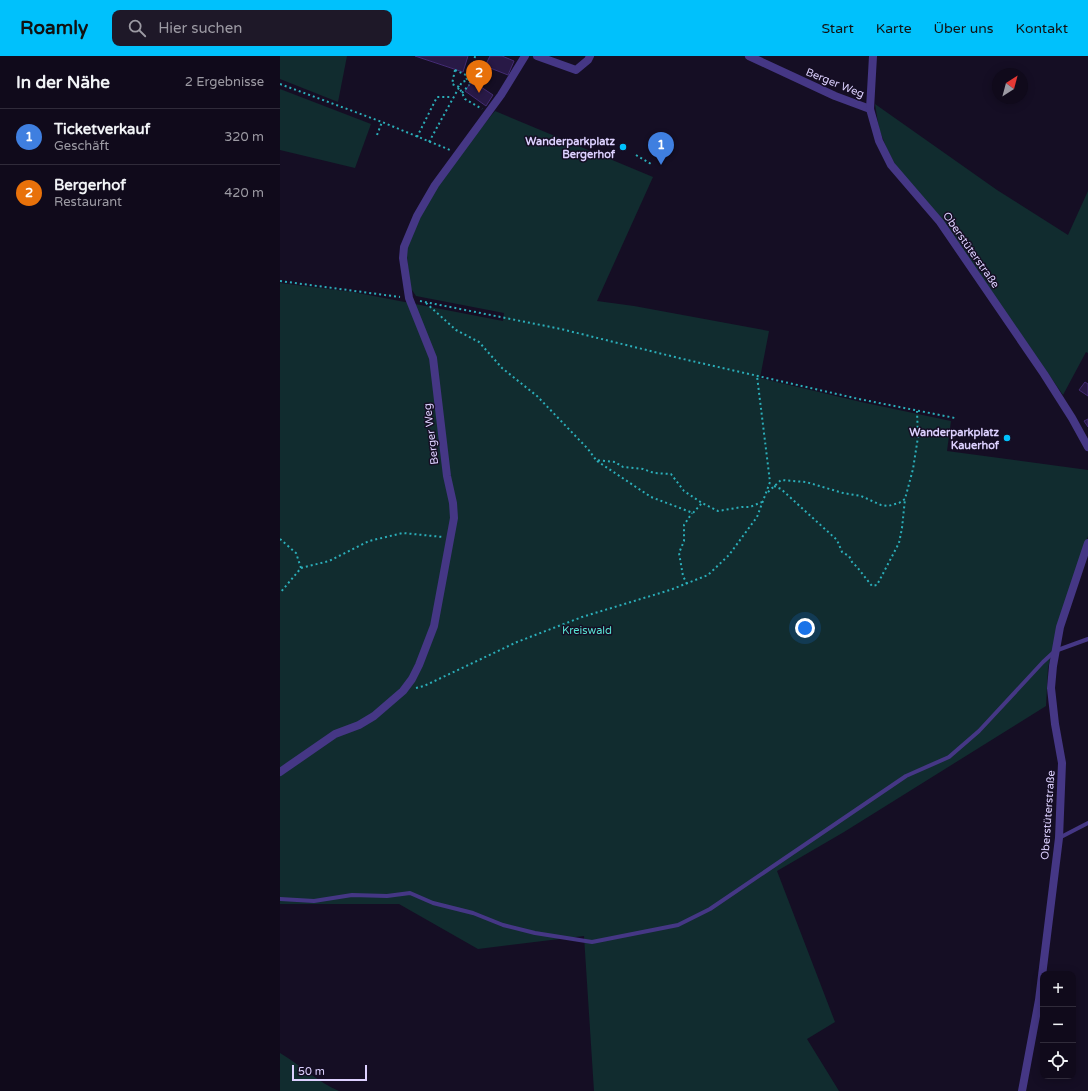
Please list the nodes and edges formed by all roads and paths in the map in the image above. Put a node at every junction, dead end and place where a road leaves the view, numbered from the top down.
1 (475, 56) edge
2 (525, 56) edge
3 (537, 56) edge
4 (590, 56) edge
5 (749, 56) edge
6 (873, 56) edge
7 (467, 80) junction
8 (280, 84) edge
9 (459, 87) junction
10 (462, 92) junction
11 (452, 97) junction
12 (870, 109) junction
13 (487, 113) junction
14 (382, 122) junction
15 (377, 135) dead end
16 (417, 137) junction
17 (429, 142) junction
18 (459, 153) junction
19 (636, 155) dead end
20 (651, 164) dead end
21 (280, 281) edge
22 (409, 298) junction
23 (424, 302) junction
24 (757, 376) junction
25 (917, 411) junction
26 (955, 418) dead end
27 (1088, 448) edge
28 (596, 460) junction
29 (774, 486) junction
30 (766, 493) junction
31 (905, 499) junction
32 (763, 501) junction
33 (702, 503) junction
34 (693, 513) junction
35 (450, 538) junction
36 (280, 539) edge
37 (1088, 543) edge
38 (301, 568) junction
39 (687, 584) junction
40 (281, 591) edge
41 (1088, 639) edge
42 (1055, 651) junction
43 (403, 691) junction
44 (280, 772) edge
45 (1088, 823) edge
46 (1058, 838) junction
47 (280, 899) edge
48 (1022, 1091) edge

1 - 7 path
2 - 13 street, Berger Weg
3 - 4 street
5 - 12 street, Berger Weg
6 - 12 street, Oberstüterstraße
7 - 9 path
7 - 9 path
7 - 10 path
8 - 14 path
9 - 10 path
9 - 11 path
10 - 13 path
11 - 16 path
11 - 17 path
12 - 27 street, Oberstüterstraße
13 - 18 street, Berger Weg
14 - 15 path
14 - 16 path
16 - 17 path
17 - 18 path
18 - 22 street, Berger Weg
19 - 20 path
21 - 22 path
22 - 23 path
22 - 35 street, Berger Weg
23 - 24 path
23 - 28 path
24 - 25 path
24 - 30 path
25 - 26 path
25 - 31 path
28 - 33 path
28 - 34 path
29 - 30 path
29 - 31 path
29 - 31 path
30 - 32 path
32 - 33 path
32 - 39 path
33 - 34 path
34 - 39 path
35 - 38 path
35 - 43 street, Berger Weg
36 - 38 path
37 - 42 street, Oberstüterstraße
38 - 40 path
39 - 43 path
41 - 42 lane
42 - 46 street, Oberstüterstraße
42 - 47 lane
43 - 44 street, Berger Weg
45 - 46 lane
46 - 48 street, Oberstüterstraße

